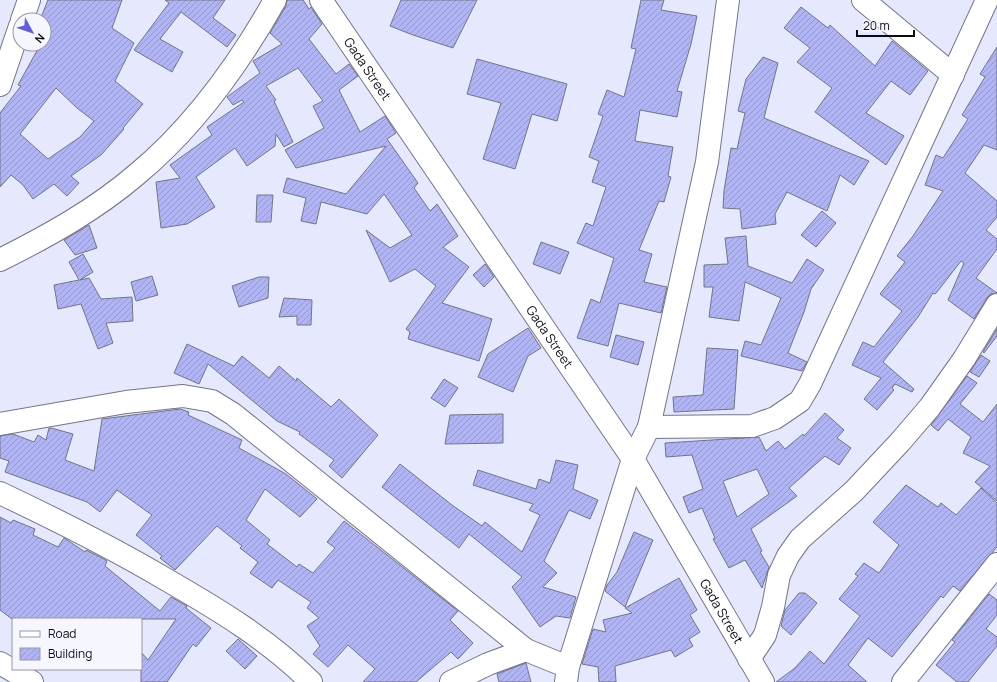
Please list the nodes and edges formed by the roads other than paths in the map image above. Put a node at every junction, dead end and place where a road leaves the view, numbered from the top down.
1 (29, 0) edge
2 (275, 0) edge
3 (321, 0) edge
4 (728, 0) edge
5 (863, 0) edge
6 (987, 0) edge
7 (25, 12) edge
8 (12, 50) edge
9 (953, 75) junction
10 (0, 85) edge
11 (0, 260) edge
12 (997, 305) edge
13 (0, 424) edge
14 (649, 427) junction
15 (634, 459) junction
16 (0, 493) edge
17 (997, 564) edge
18 (526, 650) junction
19 (749, 659) junction
20 (0, 663) edge
21 (567, 674) edge
22 (32, 682) edge
23 (311, 682) edge
24 (451, 682) edge
25 (763, 682) edge
26 (903, 682) edge

1 - 7 street
2 - 11 street
3 - 15 street, Gada Street
4 - 14 street
5 - 9 street
6 - 9 street
8 - 10 street
9 - 14 street
12 - 19 street
13 - 18 street
14 - 15 street
15 - 19 street, Gada Street
15 - 21 street
16 - 23 street
17 - 26 street
18 - 21 street
18 - 24 street
19 - 25 street, Gada Street
20 - 22 street

